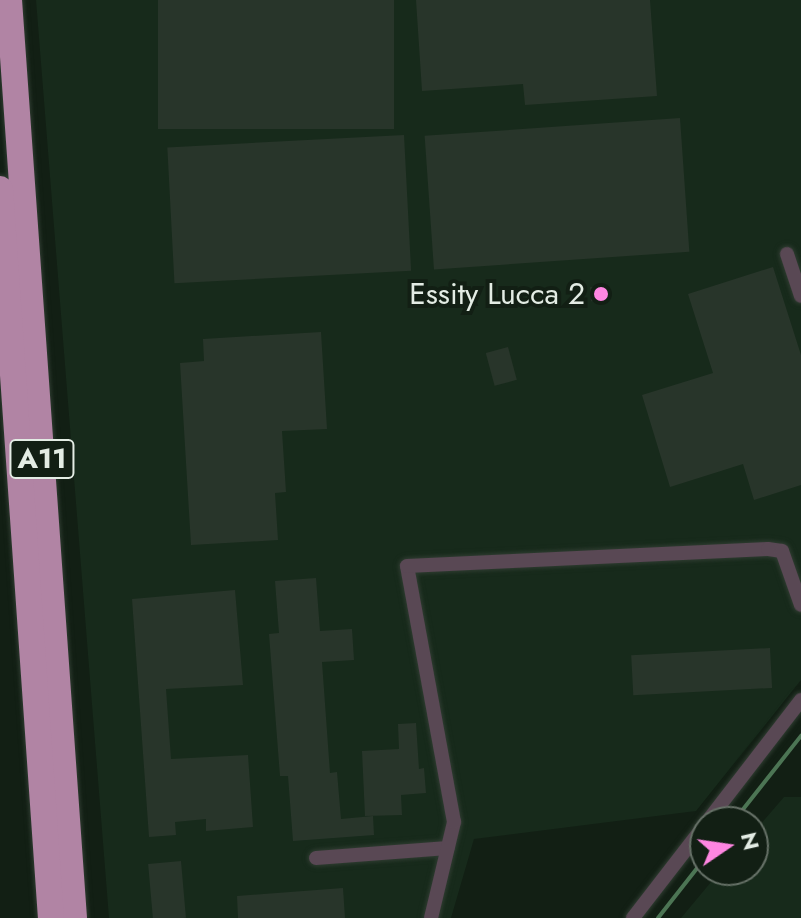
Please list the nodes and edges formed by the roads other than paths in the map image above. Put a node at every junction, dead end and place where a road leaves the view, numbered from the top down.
1 (9, 0) edge
2 (0, 189) edge
3 (787, 254) dead end
4 (801, 296) edge
5 (801, 605) edge
6 (801, 700) edge
7 (720, 806) edge
8 (689, 846) edge
9 (448, 848) junction
10 (316, 858) dead end
11 (51, 918) edge
12 (74, 918) edge
13 (431, 918) edge
14 (633, 918) edge

1 - 12 highway, A11
2 - 11 highway, A11
3 - 4 street
5 - 9 street
6 - 7 street
8 - 14 street
9 - 10 street
9 - 13 street

